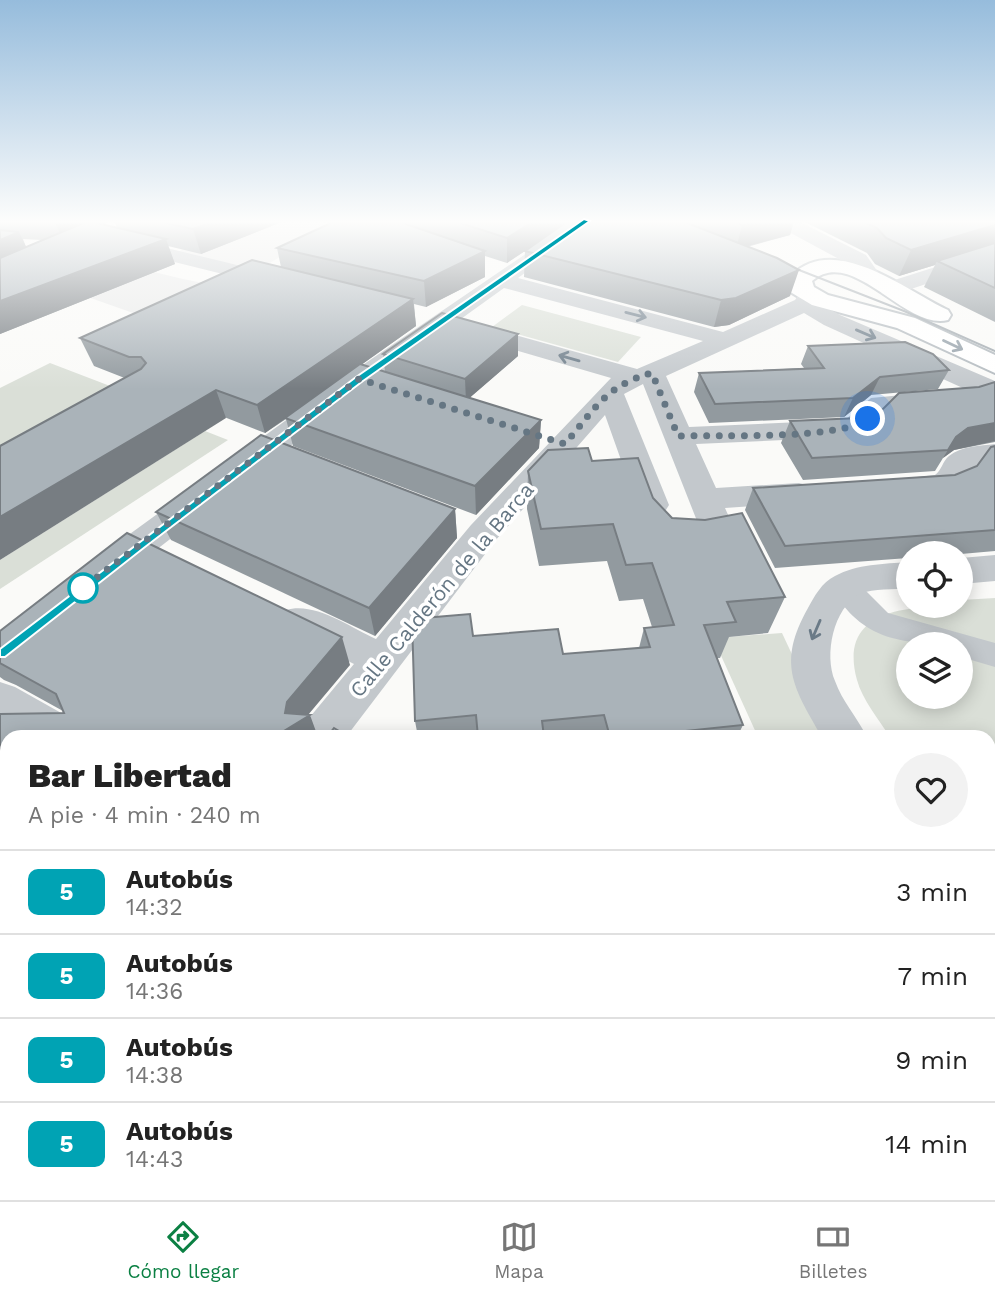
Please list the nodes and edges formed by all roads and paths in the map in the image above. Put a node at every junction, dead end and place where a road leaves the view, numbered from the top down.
1 (266, 277) edge
2 (493, 277) edge
3 (512, 277) edge
4 (772, 277) edge
5 (802, 277) edge
6 (872, 277) edge
7 (926, 277) edge
8 (294, 285) edge
9 (890, 289) junction
10 (808, 295) junction
11 (843, 306) junction
12 (412, 314) edge
13 (443, 321) junction
14 (723, 341) junction
15 (995, 342) edge
16 (989, 380) edge
17 (632, 381) junction
18 (678, 436) junction
19 (266, 449) junction
20 (995, 453) edge
21 (304, 464) edge
22 (885, 488) edge
23 (829, 491) edge
24 (704, 499) junction
25 (140, 543) junction
26 (177, 561) edge
27 (995, 568) edge
28 (973, 569) edge
29 (896, 576) edge
30 (86, 586) edge
31 (845, 587) junction
32 (274, 608) edge
33 (913, 632) edge
34 (973, 649) edge
35 (995, 655) edge
36 (383, 660) junction
37 (0, 700) edge
38 (52, 730) edge
39 (326, 730) edge
40 (841, 730) edge

1 - 8 street
2 - 13 street
3 -> 14 street
4 - 10 main road
5 - 10 main road
6 - 9 main road
7 - 9 street
9 - 11 main road
9 - 15 main road
10 - 11 main road
10 - 14 street, Calle Calderón de la Barca
10 -> 16 street
11 -> 16 main road
12 - 13 street
17 -> 13 street
13 - 19 street
14 - 17 street, Calle Calderón de la Barca
16 - 18 street
17 - 18 street
17 - 24 street
17 - 36 street, Calle Calderón de la Barca
18 - 24 street
19 - 21 street
19 - 25 street
20 - 22 street
23 - 24 street
25 - 26 street
25 - 30 street
27 - 28 street
29 - 31 street
31 - 33 street
31 -> 40 street
32 - 36 street
34 - 35 street
36 - 39 street, Calle Calderón de la Barca
37 - 38 street

